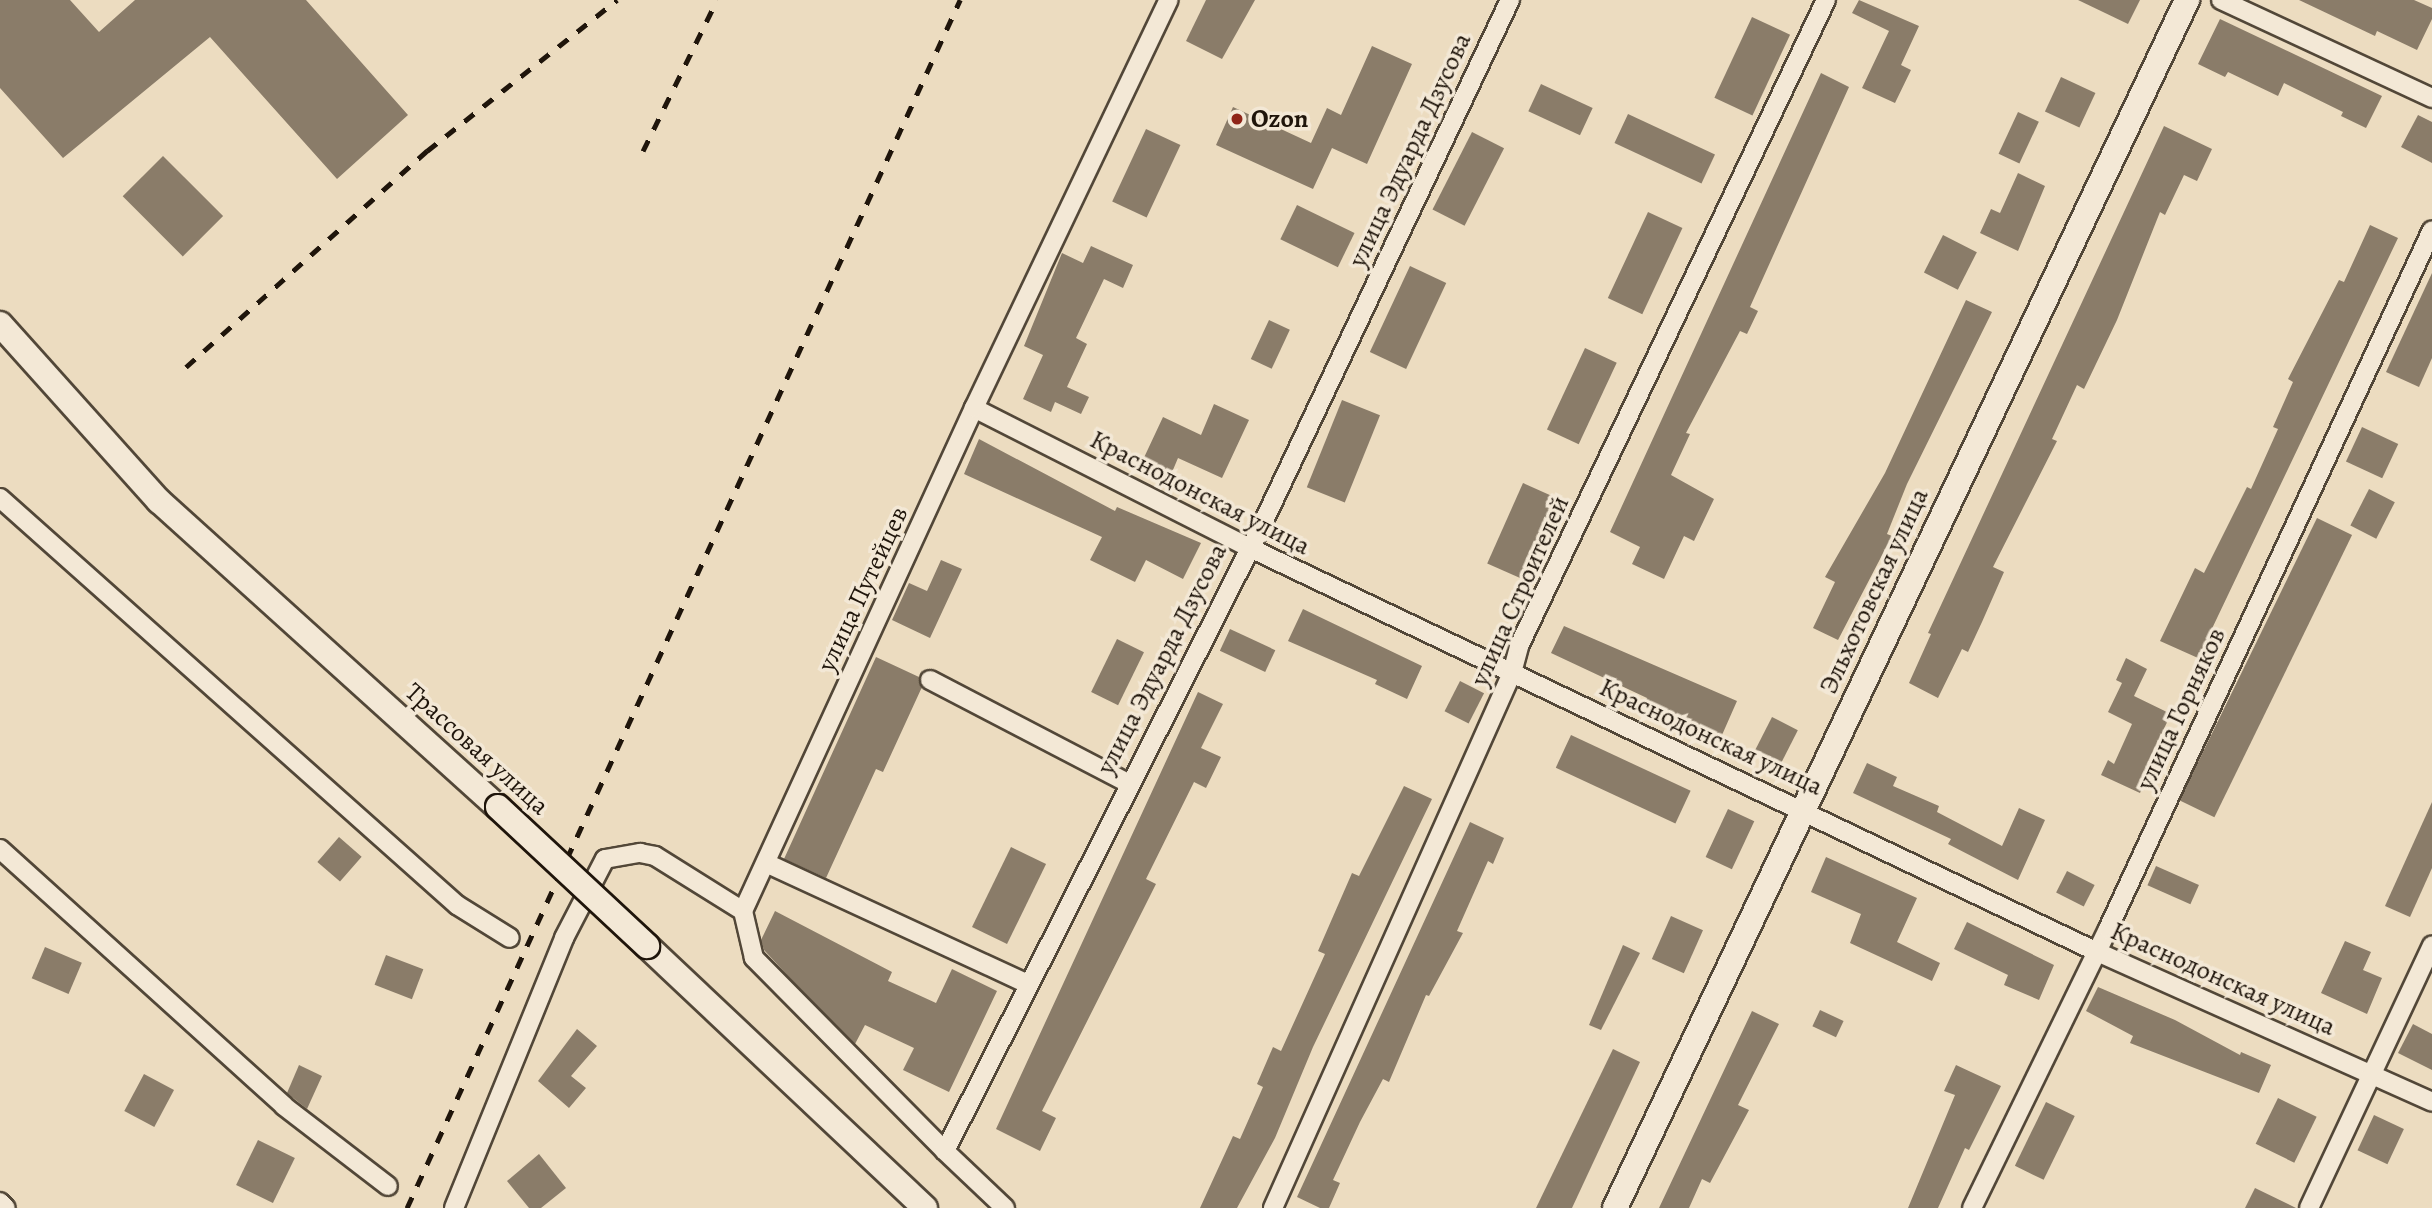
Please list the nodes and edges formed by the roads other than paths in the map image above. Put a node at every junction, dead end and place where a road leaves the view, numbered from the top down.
1 (1169, 0) edge
2 (1510, 0) edge
3 (1826, 0) edge
4 (2188, 0) edge
5 (2221, 0) edge
6 (2432, 98) edge
7 (2432, 230) edge
8 (0, 324) edge
9 (974, 408) junction
10 (0, 498) edge
11 (1248, 547) junction
12 (1512, 673) junction
13 (930, 680) dead end
14 (1128, 783) junction
15 (1803, 809) junction
16 (0, 849) edge
17 (766, 863) junction
18 (743, 911) junction
19 (510, 938) dead end
20 (2432, 945) edge
21 (2095, 951) junction
22 (1026, 983) junction
23 (2373, 1073) junction
24 (2432, 1102) edge
25 (945, 1151) junction
26 (388, 1186) dead end
27 (0, 1202) edge
28 (6, 1208) edge
29 (454, 1208) edge
30 (925, 1208) edge
31 (1005, 1208) edge
32 (1273, 1208) edge
33 (1615, 1208) edge
34 (1972, 1208) edge
35 (2309, 1208) edge

1 - 9 street, улица Путейцев
2 - 11 street, улица Эдуарда Дзусова
3 - 12 street, улица Строителей
4 - 15 street, Эльхотовская улица
5 - 6 street
7 - 21 street, улица Горняков
8 - 30 street, Трассовая улица, bridge
9 - 11 street, Краснодонская улица
9 - 17 street, улица Путейцев
10 - 19 street
11 - 12 street, Краснодонская улица
11 - 14 street, улица Эдуарда Дзусова
12 - 15 street, Краснодонская улица
12 - 32 street, улица Строителей
13 - 14 street
14 - 22 street, улица Эдуарда Дзусова
15 - 21 street, Краснодонская улица
15 - 33 street, Эльхотовская улица
16 - 26 street
17 - 18 street, улица Путейцев
17 - 22 street
18 - 25 street
18 - 29 street
20 - 23 street
21 - 23 street, Краснодонская улица
21 - 34 street, улица Горняков
22 - 25 street, улица Эдуарда Дзусова
23 - 24 street, Краснодонская улица
23 - 35 street
25 - 31 street
27 - 28 street

